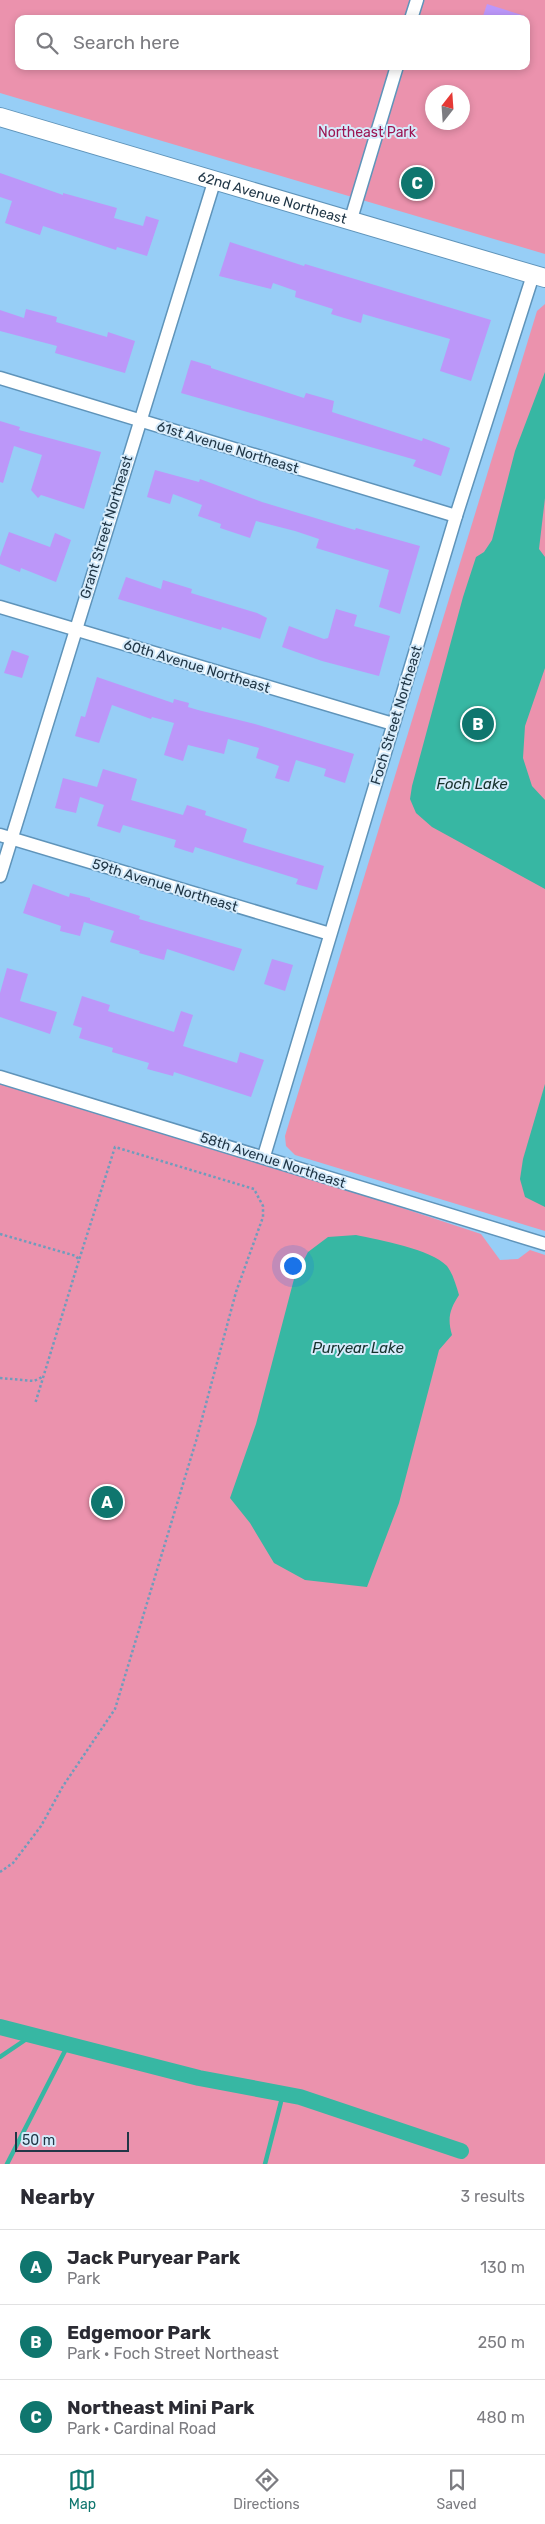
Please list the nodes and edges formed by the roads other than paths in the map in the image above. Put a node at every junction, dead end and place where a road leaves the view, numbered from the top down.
1 (417, 0) edge
2 (413, 15) edge
3 (396, 70) edge
4 (0, 116) edge
5 (216, 180) junction
6 (350, 219) junction
7 (539, 276) edge
8 (0, 378) edge
9 (139, 420) junction
10 (456, 516) junction
11 (0, 606) edge
12 (74, 629) junction
13 (394, 724) junction
14 (6, 837) edge
15 (0, 876) edge
16 (330, 934) junction
17 (0, 1076) edge
18 (264, 1156) junction
19 (545, 1244) edge

1 - 2 street
3 - 6 street
4 - 5 street, 62nd Avenue Northeast
5 - 6 street, 62nd Avenue Northeast
5 - 9 street, Grant Street Northeast
6 - 7 street, 62nd Avenue Northeast
7 - 10 street, Foch Street Northeast
8 - 9 street, 61st Avenue Northeast
9 - 10 street, 61st Avenue Northeast
9 - 12 street, Grant Street Northeast
10 - 13 street, Foch Street Northeast
11 - 12 street, 60th Avenue Northeast
12 - 13 street, 60th Avenue Northeast
12 - 14 street, Grant Street Northeast
13 - 16 street, Foch Street Northeast
14 - 15 street, Grant Street Northeast
14 - 16 street, 59th Avenue Northeast
16 - 18 street, Foch Street Northeast
17 - 18 street, 58th Avenue Northeast
18 - 19 street, 58th Avenue Northeast

